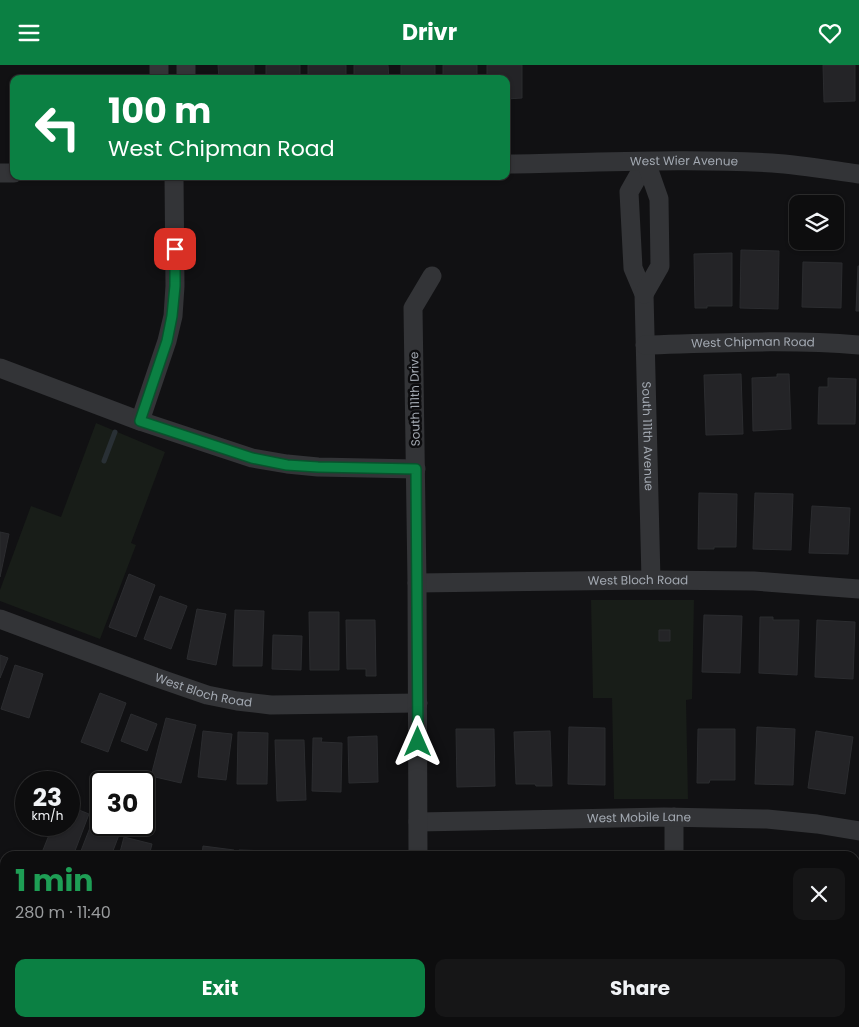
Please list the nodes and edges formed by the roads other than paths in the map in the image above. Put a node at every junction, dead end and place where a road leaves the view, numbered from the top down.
1 (646, 162) junction
2 (510, 164) edge
3 (859, 174) edge
4 (174, 180) edge
5 (432, 276) dead end
6 (644, 294) junction
7 (645, 345) junction
8 (859, 345) edge
9 (0, 367) edge
10 (140, 421) junction
11 (416, 469) junction
12 (651, 580) junction
13 (417, 583) junction
14 (859, 589) edge
15 (0, 619) edge
16 (418, 703) junction
17 (674, 817) junction
18 (418, 822) junction
19 (859, 831) edge
20 (418, 851) edge
21 (674, 851) edge

1 - 2 street, West Wier Avenue
1 - 3 street, West Wier Avenue
1 - 6 street
1 - 6 street, South 111th Avenue
4 - 10 street
5 - 11 street, South 111th Drive
6 - 7 street, South 111th Avenue
7 - 8 street, West Chipman Road
7 - 12 street, South 111th Avenue
9 - 10 street
10 - 11 street
11 - 13 street, South 111th Drive
12 - 13 street, West Bloch Road
12 - 14 street, West Bloch Road
13 - 16 street, South 111th Drive
15 - 16 street, West Bloch Road
16 - 18 street, South 111th Drive
17 - 18 street, West Mobile Lane
17 - 19 street, West Mobile Lane
17 - 21 street
18 - 20 street, South 111th Drive

